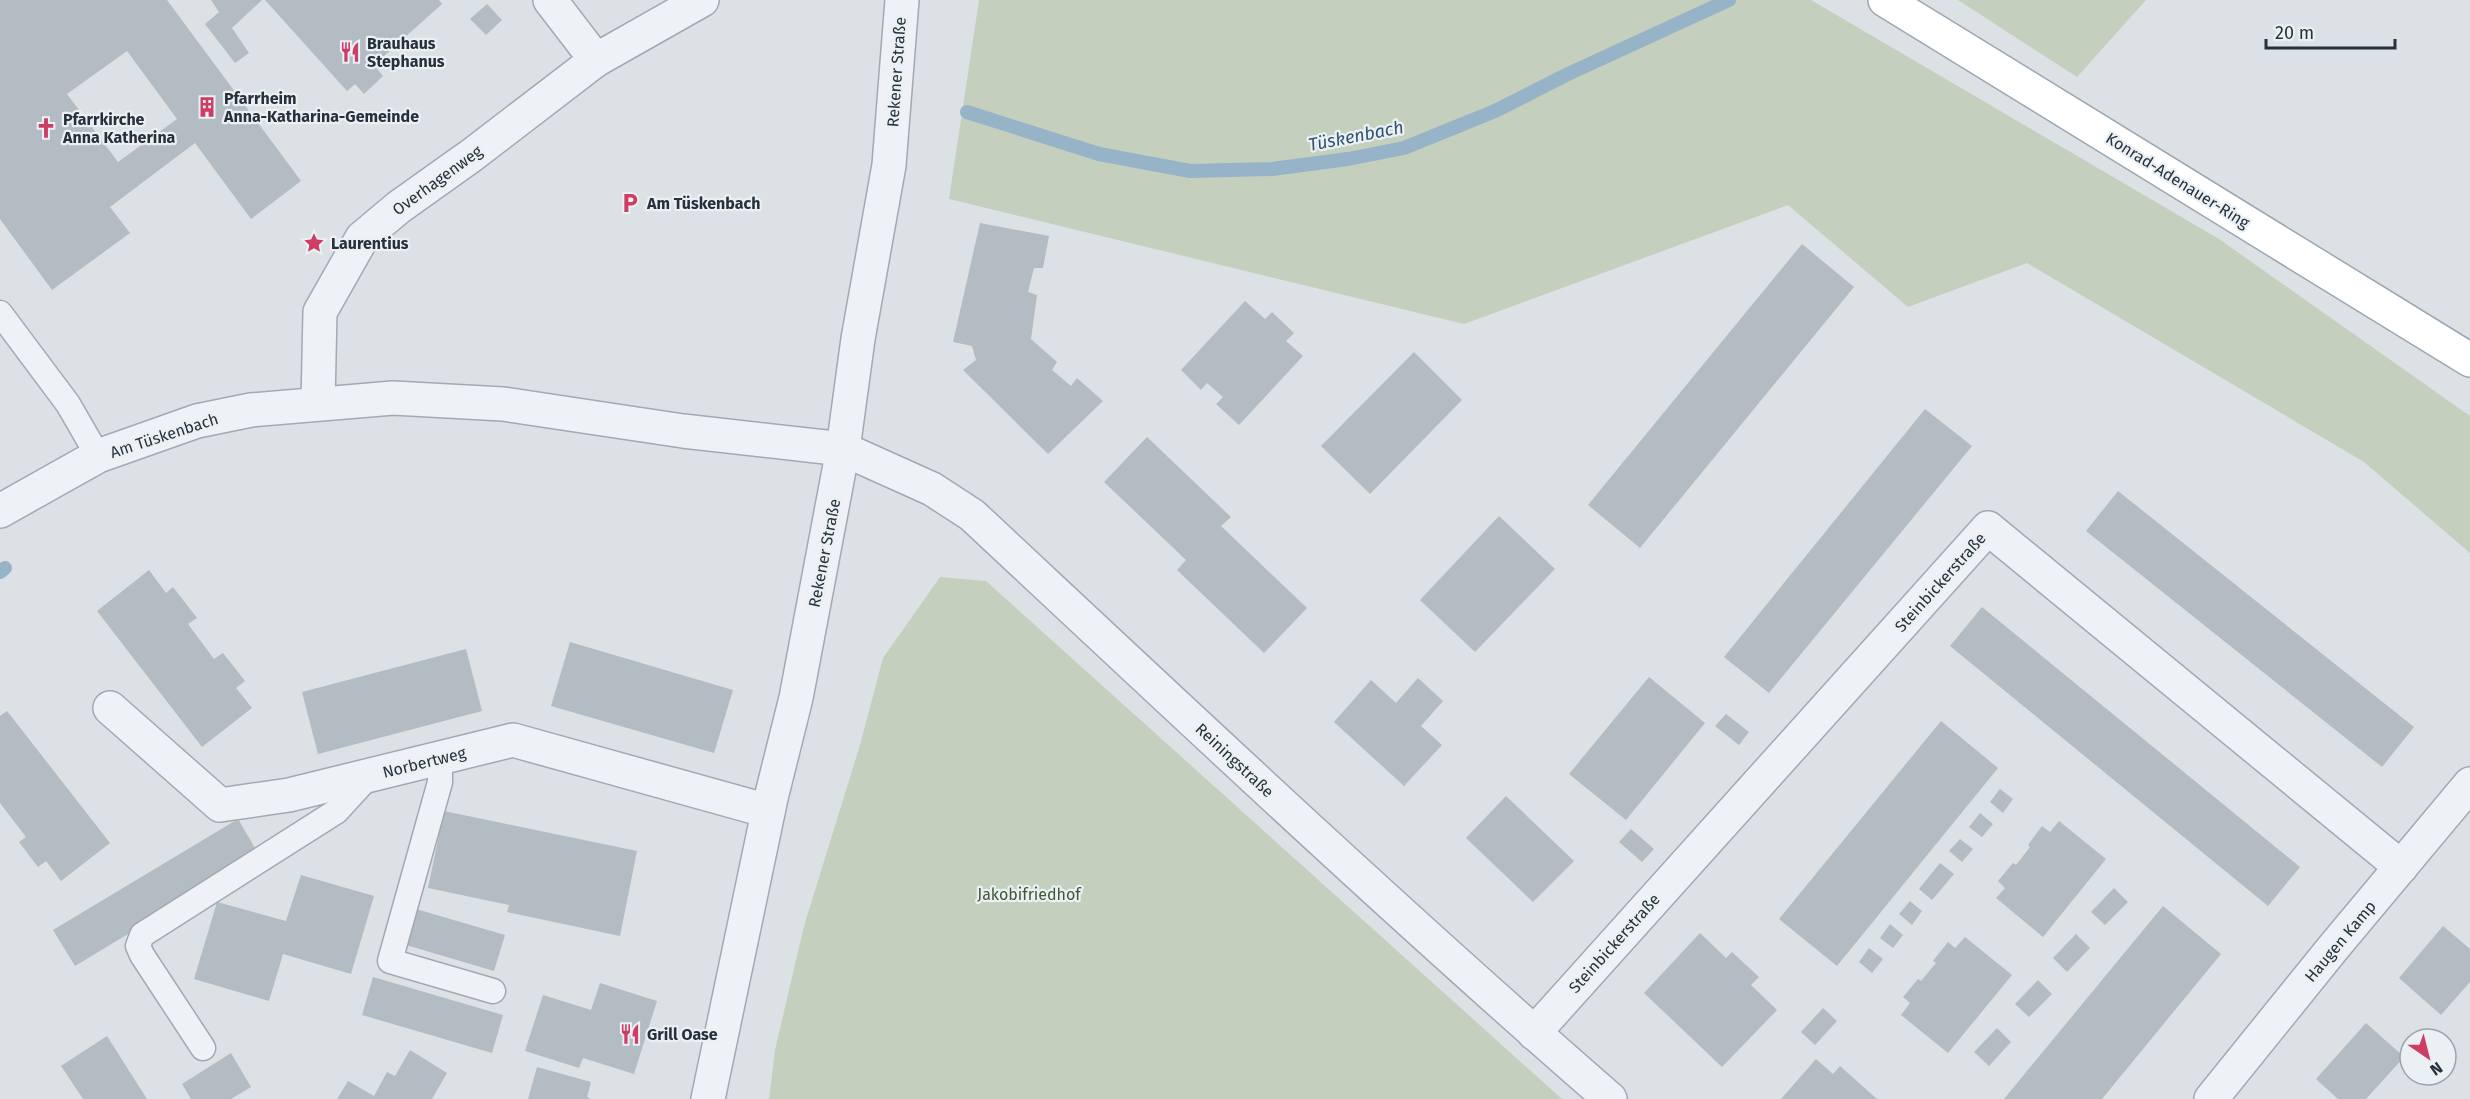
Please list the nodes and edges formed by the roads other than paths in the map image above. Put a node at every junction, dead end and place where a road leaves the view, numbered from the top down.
1 (550, 0) edge
2 (702, 0) edge
3 (902, 0) edge
4 (1886, 0) edge
5 (596, 60) junction
6 (0, 313) edge
7 (2470, 360) edge
8 (318, 403) junction
9 (843, 449) junction
10 (98, 456) junction
11 (0, 511) edge
12 (110, 708) dead end
13 (440, 758) junction
14 (370, 775) junction
15 (2470, 784) edge
16 (768, 811) junction
17 (2401, 867) junction
18 (493, 991) dead end
19 (1534, 1033) junction
20 (203, 1048) dead end
21 (708, 1099) edge
22 (1610, 1099) edge
23 (2211, 1099) edge

1 - 5 street
2 - 5 street, Overhagenweg
3 - 9 street, Rekener Straße
4 - 7 main road, Konrad-Adenauer-Ring
5 - 8 street, Overhagenweg
6 - 10 lane
8 - 9 street, Am Tüskenbach
8 - 10 street, Am Tüskenbach
9 - 16 street, Rekener Straße
9 - 19 street, Reiningstraße
10 - 11 street, Am Tüskenbach
12 - 14 street, Norbertweg
13 - 14 street, Norbertweg
13 - 16 street, Norbertweg
13 - 18 lane
14 - 20 lane
15 - 17 street, Haugen Kamp
16 - 21 street, Rekener Straße
17 - 19 street, Steinbickerstraße
17 - 23 street, Haugen Kamp
19 - 22 street, Reiningstraße

